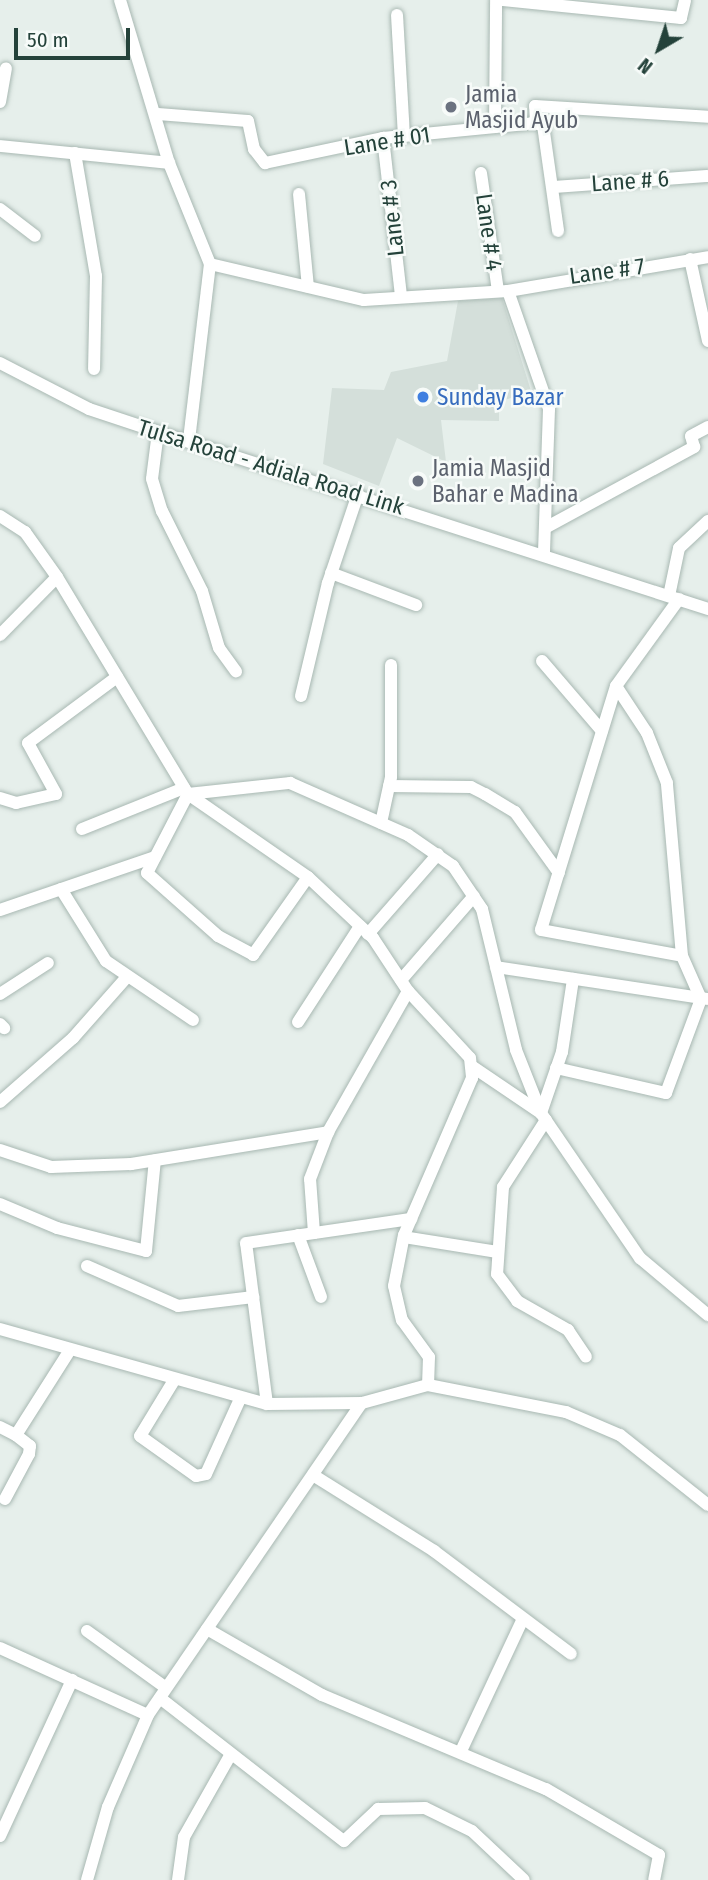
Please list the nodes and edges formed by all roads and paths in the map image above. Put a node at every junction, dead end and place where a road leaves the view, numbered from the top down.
1 (120, 0) edge
2 (496, 0) edge
3 (503, 0) edge
4 (685, 0) edge
5 (581, 4) edge
6 (397, 15) dead end
7 (6, 69) dead end
8 (0, 102) edge
9 (158, 114) junction
10 (708, 117) edge
11 (532, 123) junction
12 (495, 127) junction
13 (404, 136) junction
14 (383, 138) junction
15 (0, 146) edge
16 (75, 153) junction
17 (169, 163) junction
18 (481, 173) dead end
19 (708, 176) edge
20 (553, 187) junction
21 (299, 194) dead end
22 (0, 209) edge
23 (558, 231) dead end
24 (35, 236) dead end
25 (708, 257) edge
26 (690, 259) junction
27 (210, 264) junction
28 (308, 287) junction
29 (503, 291) junction
30 (401, 298) junction
31 (708, 341) edge
32 (0, 363) edge
33 (94, 369) dead end
34 (708, 427) edge
35 (158, 432) junction
36 (189, 440) junction
37 (358, 494) junction
38 (0, 516) edge
39 (708, 521) edge
40 (545, 528) junction
41 (544, 552) junction
42 (331, 573) junction
43 (57, 577) junction
44 (674, 598) junction
45 (416, 605) dead end
46 (708, 609) edge
47 (0, 635) edge
48 (542, 661) dead end
49 (391, 665) dead end
50 (236, 671) dead end
51 (117, 677) junction
52 (616, 686) junction
53 (301, 696) dead end
54 (602, 731) junction
55 (389, 786) junction
56 (186, 791) junction
57 (0, 798) edge
58 (381, 823) junction
59 (82, 829) dead end
60 (438, 855) junction
61 (155, 857) junction
62 (559, 873) junction
63 (308, 877) junction
64 (61, 889) junction
65 (474, 896) junction
66 (0, 910) edge
67 (364, 930) junction
68 (682, 956) junction
69 (48, 963) dead end
70 (496, 967) junction
71 (127, 977) junction
72 (573, 978) junction
73 (404, 985) junction
74 (0, 994) edge
75 (704, 999) edge
76 (192, 1020) dead end
77 (298, 1022) dead end
78 (473, 1066) junction
79 (556, 1068) junction
80 (0, 1102) edge
81 (544, 1117) junction
82 (328, 1132) junction
83 (0, 1150) edge
84 (155, 1160) junction
85 (0, 1204) edge
86 (411, 1219) junction
87 (314, 1233) junction
88 (298, 1235) junction
89 (404, 1237) junction
90 (498, 1252) junction
91 (87, 1266) dead end
92 (253, 1297) junction
93 (321, 1297) dead end
94 (708, 1315) edge
95 (0, 1329) edge
96 (70, 1350) junction
97 (586, 1357) dead end
98 (173, 1382) junction
99 (428, 1385) junction
100 (240, 1399) junction
101 (362, 1403) junction
102 (267, 1404) junction
103 (0, 1427) edge
104 (16, 1435) junction
105 (313, 1475) junction
106 (5, 1499) dead end
107 (708, 1505) edge
108 (522, 1621) junction
109 (207, 1629) junction
110 (87, 1631) dead end
111 (0, 1648) edge
112 (570, 1654) dead end
113 (72, 1680) junction
114 (163, 1693) junction
115 (148, 1715) junction
116 (461, 1751) junction
117 (231, 1754) junction
118 (0, 1836) edge
119 (87, 1880) edge
120 (178, 1880) edge
121 (524, 1880) edge
122 (654, 1880) edge

1 - 9 street
2 - 12 street
3 - 5 street
4 - 5 street
6 - 13 street
7 - 8 street
9 - 14 street, Lane # 01
9 - 17 street
10 - 11 street
11 - 12 street, Lane # 01
11 - 20 street
12 - 13 street, Lane # 01
13 - 14 street, Lane # 01
14 - 30 street, Lane # 3
15 - 16 street
16 - 17 street
16 - 33 street
17 - 27 street
18 - 29 street, Lane # 4
19 - 20 street, Lane # 6
20 - 23 street
21 - 28 street
22 - 24 street
25 - 26 street, Lane # 7
26 - 29 street, Lane # 7
26 - 31 street
27 - 28 street, Lane # 7
27 - 36 street
28 - 30 street, Lane # 7
29 - 30 street, Lane # 7
29 - 40 street, Lane # 4
32 - 35 street, Tulsa Road - Adiala Road Link
34 - 40 street
35 - 36 street, Tulsa Road - Adiala Road Link
35 - 50 street
36 - 37 street, Tulsa Road - Adiala Road Link
37 - 41 street, Tulsa Road - Adiala Road Link
37 - 42 street
38 - 43 street
39 - 44 street
40 - 41 street, Lane # 4
41 - 44 street, Tulsa Road - Adiala Road Link
42 - 45 street
42 - 53 street
43 - 47 street
43 - 51 street
44 - 46 street, Tulsa Road - Adiala Road Link
44 - 52 street
48 - 54 street
49 - 55 street
51 - 56 street
51 - 57 street
52 - 54 street
52 - 68 street
54 - 62 street
55 - 58 street
55 - 62 street
56 - 58 street
56 - 59 street
56 - 61 street
56 - 63 street
58 - 60 street
60 - 65 street
60 - 67 street
61 - 63 street
61 - 64 street
62 - 68 street
63 - 67 street
64 - 66 street
64 - 71 street
65 - 70 street
65 - 73 street
67 - 73 street
67 - 77 street
68 - 75 street
69 - 74 street
70 - 72 street
70 - 81 street
71 - 76 street
71 - 80 street
72 - 75 street
72 - 79 street
73 - 78 street
73 - 82 street
75 - 79 street
78 - 81 street
78 - 86 street
79 - 81 street
81 - 90 street
81 - 94 street
82 - 84 street
82 - 87 street
83 - 84 street
84 - 85 street
86 - 87 street
86 - 89 street
87 - 88 street
88 - 92 street
88 - 93 street
89 - 90 street
89 - 99 street
90 - 97 street
91 - 92 street
92 - 102 street
95 - 96 street
96 - 98 street
96 - 104 street
98 - 100 street
98 - 100 street
99 - 101 street
99 - 107 street
100 - 102 street
101 - 102 street
101 - 105 street
103 - 104 street
104 - 106 street
105 - 108 street
105 - 109 street
108 - 112 street
108 - 116 street
109 - 114 street
109 - 116 street
110 - 114 street
111 - 113 street
113 - 115 street
113 - 118 street
114 - 115 street
114 - 117 street
115 - 119 street
116 - 122 street
117 - 120 street
117 - 121 street

